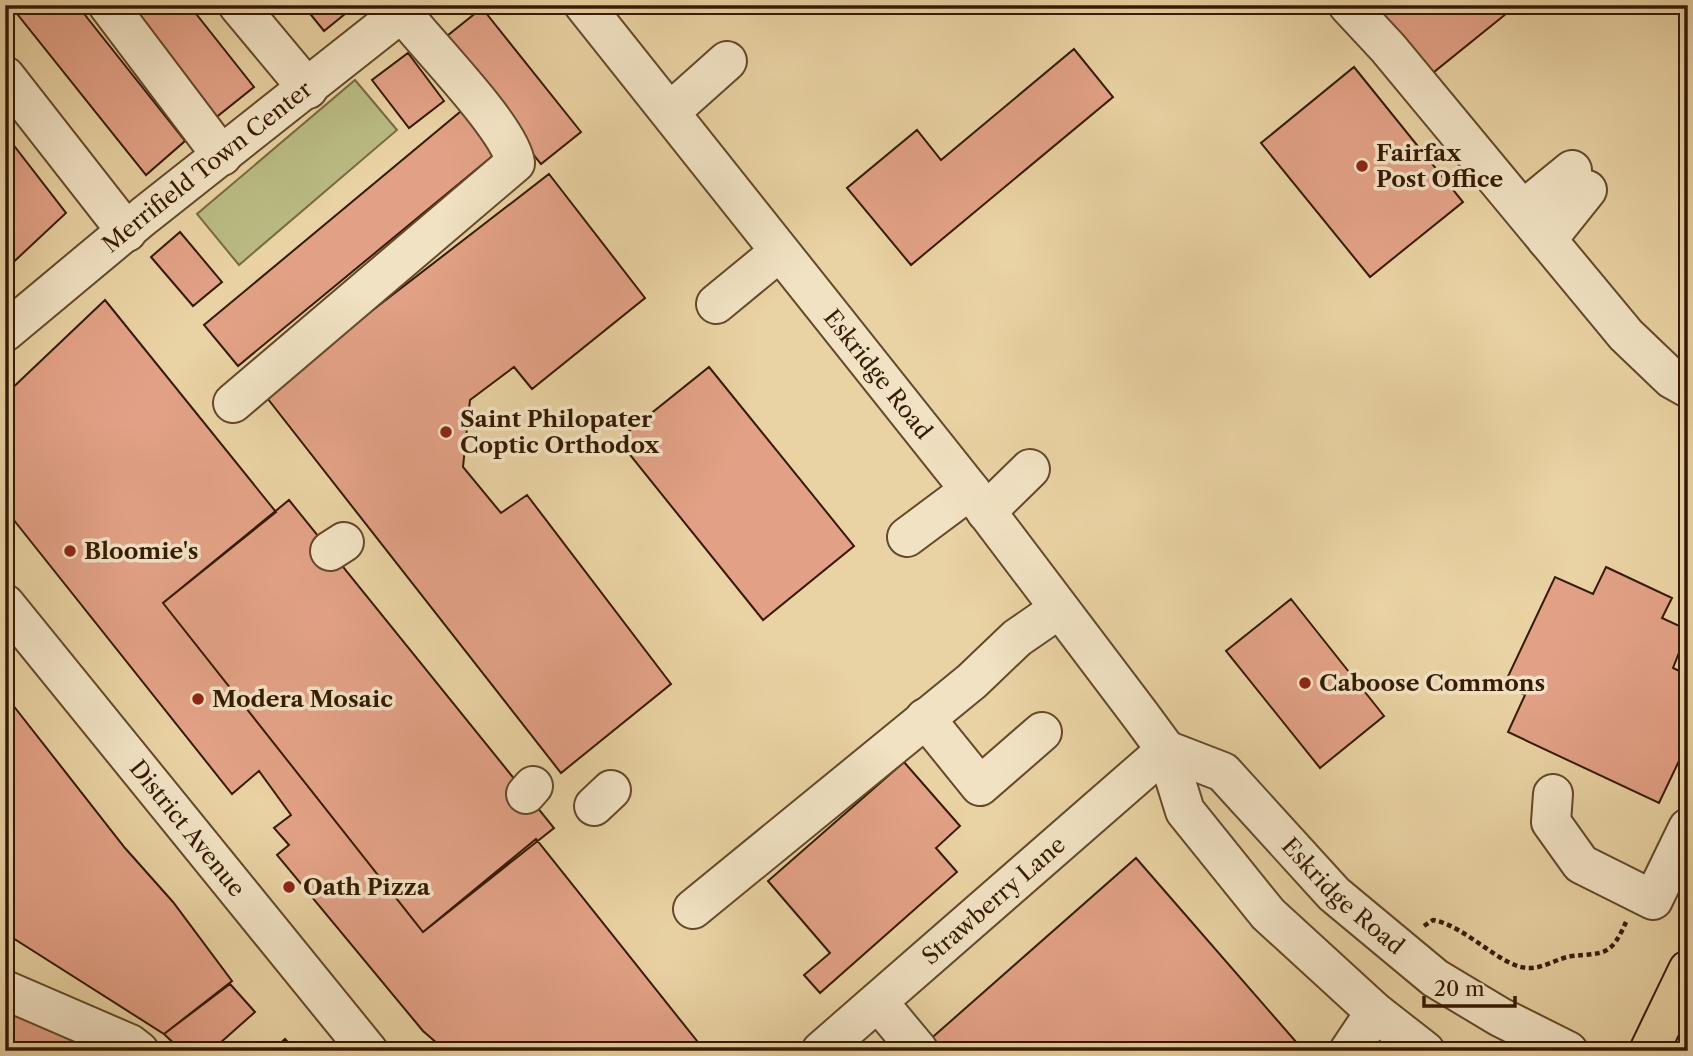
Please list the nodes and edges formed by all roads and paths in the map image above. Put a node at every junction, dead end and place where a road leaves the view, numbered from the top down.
1 (108, 5) edge
2 (238, 5) edge
3 (584, 5) edge
4 (1348, 5) edge
5 (403, 8) edge
6 (727, 61) dead end
7 (5, 76) edge
8 (308, 89) junction
9 (671, 111) junction
10 (222, 156) junction
11 (1523, 210) junction
12 (127, 232) junction
13 (1547, 240) junction
14 (778, 253) junction
15 (716, 304) dead end
16 (5, 332) edge
17 (1688, 388) edge
18 (233, 403) dead end
19 (1030, 469) dead end
20 (978, 501) junction
21 (907, 537) dead end
22 (5, 604) edge
23 (1059, 609) junction
24 (925, 718) junction
25 (1042, 732) dead end
26 (1166, 750) junction
27 (1553, 794) dead end
28 (1688, 828) edge
29 (1647, 897) junction
30 (693, 909) dead end
31 (1424, 927) dead end
32 (1688, 970) edge
33 (5, 990) edge
34 (878, 1002) junction
35 (1375, 1012) junction
36 (826, 1049) edge
37 (918, 1050) edge
38 (139, 1051) edge
39 (369, 1051) edge
40 (1349, 1051) edge
41 (1425, 1051) edge
42 (1569, 1051) edge
43 (1649, 1051) edge

1 - 10 street
2 - 8 street
3 - 9 street, Eskridge Road
4 - 11 street
5 - 8 street, Merrifield Town Center
5 - 18 street
6 - 9 street
7 - 12 street
8 - 10 street, Merrifield Town Center
9 - 14 street, Eskridge Road
10 - 12 street, Merrifield Town Center
11 - 13 street
11 - 13 street
12 - 16 street, Merrifield Town Center
13 - 17 street
14 - 15 street
14 - 20 street, Eskridge Road
19 - 20 street
20 - 21 street
20 - 23 street, Eskridge Road
22 - 39 street, District Avenue
23 - 24 street
23 - 26 street, Eskridge Road
24 - 25 street
24 - 30 street
26 - 34 street, Strawberry Lane
26 - 35 street, Eskridge Road
26 - 42 street, Eskridge Road
27 - 29 street
28 - 29 street
29 - 31 path
32 - 43 main road
33 - 38 street
34 - 36 street, Strawberry Lane
34 - 37 street
35 - 40 street
35 - 41 street, Eskridge Road

